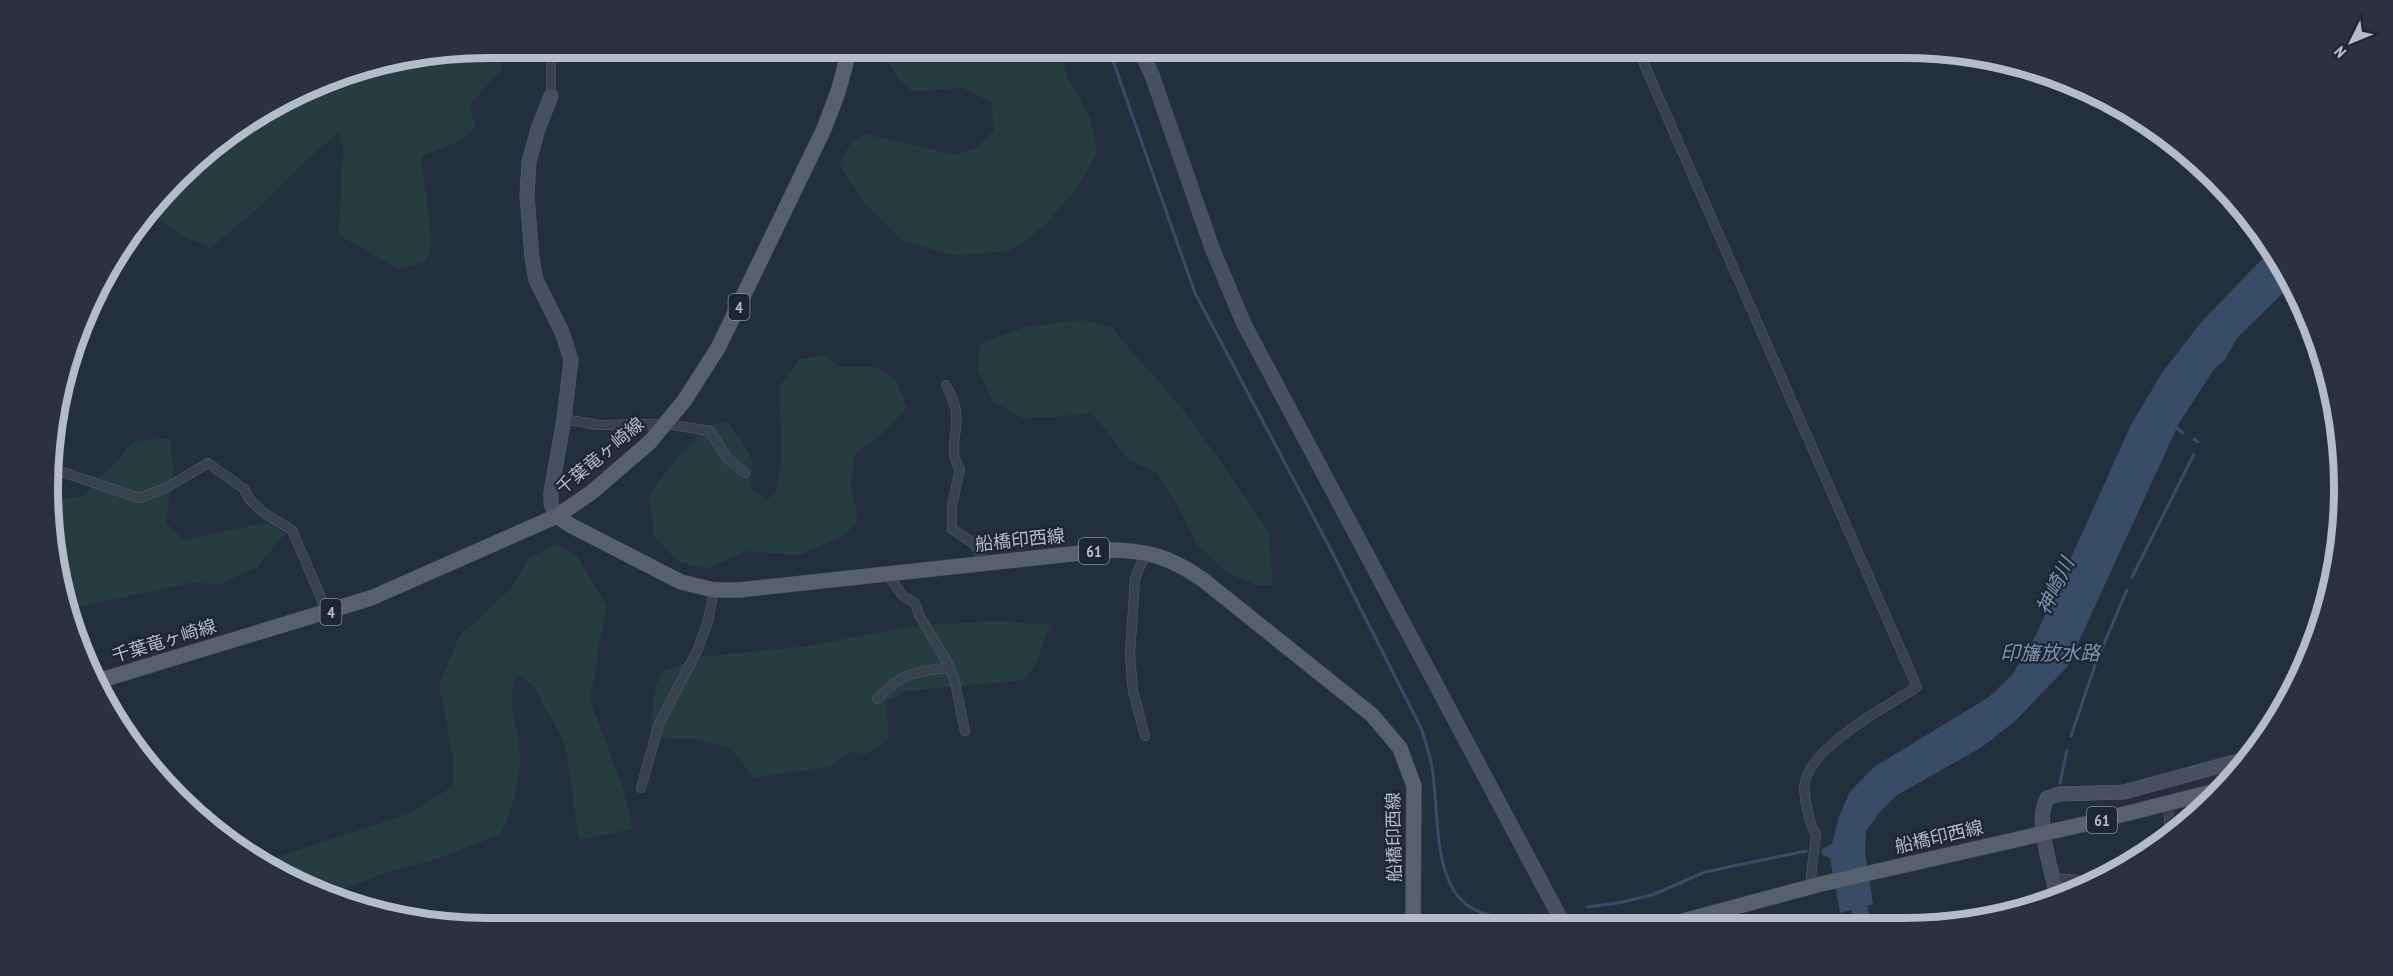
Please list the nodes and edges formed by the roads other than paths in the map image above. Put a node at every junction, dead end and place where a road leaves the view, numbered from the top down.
1 (551, 58) edge
2 (847, 58) edge
3 (1144, 58) edge
4 (1641, 58) edge
5 (551, 96) joint
6 (946, 385) dead end
7 (564, 419) junction
8 (667, 424) junction
9 (59, 471) edge
10 (745, 474) dead end
11 (557, 516) junction
12 (1146, 553) junction
13 (987, 563) junction
14 (887, 574) junction
15 (714, 590) junction
16 (327, 612) junction
17 (950, 667) junction
18 (104, 679) edge
19 (877, 699) dead end
20 (965, 731) dead end
21 (1145, 736) dead end
22 (2236, 762) edge
23 (641, 788) dead end
24 (2208, 793) edge
25 (2168, 803) junction
26 (2169, 826) edge
27 (2044, 833) junction
28 (2054, 878) junction
29 (2079, 880) edge
30 (1815, 886) junction
31 (2056, 890) edge
32 (1413, 918) edge
33 (1560, 918) edge
34 (1694, 918) edge

1 - 5 street
2 - 8 main road, 千葉竜ヶ崎線 / 4
3 - 33 street
4 - 30 street
5 - 7 street
6 - 13 street
7 - 8 street
7 - 11 street
8 - 10 street
8 - 11 main road, 千葉竜ヶ崎線 / 4
9 - 16 street
11 - 15 main road, 船橋印西線 / 61
11 - 16 main road, 千葉竜ヶ崎線 / 4
12 - 13 main road, 船橋印西線 / 61
12 - 21 street
12 - 32 main road, 船橋印西線 / 61
13 - 14 main road, 船橋印西線 / 61
14 - 15 main road, 船橋印西線 / 61
14 - 17 street
15 - 23 street
16 - 18 main road, 千葉竜ヶ崎線 / 4
17 - 19 street
17 - 20 street
22 - 27 street
24 - 25 main road, 船橋印西線 / 61
25 - 26 street
25 - 27 main road, 船橋印西線 / 61
27 - 28 street
27 - 30 main road, 船橋印西線 / 61
28 - 29 street
28 - 31 street
30 - 34 main road, 船橋印西線 / 61

